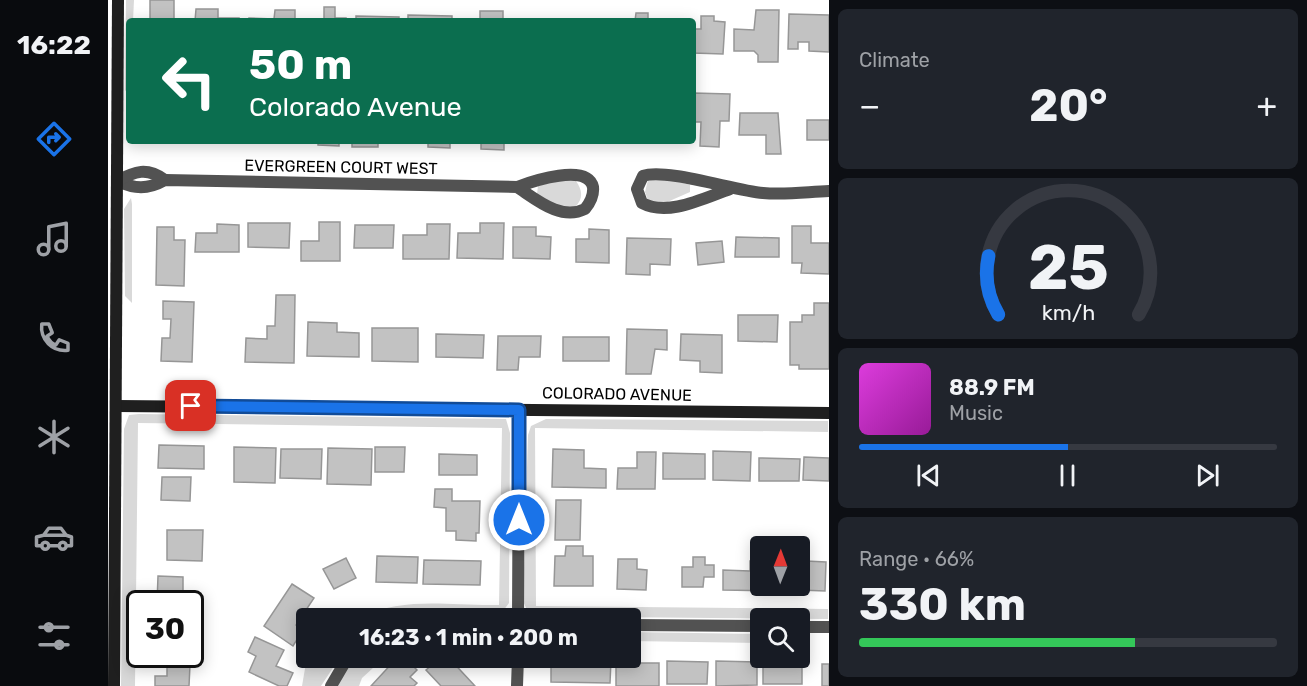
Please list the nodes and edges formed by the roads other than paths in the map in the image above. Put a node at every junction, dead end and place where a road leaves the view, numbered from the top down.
1 (118, 0) edge
2 (117, 181) junction
3 (518, 187) junction
4 (730, 189) junction
5 (828, 191) edge
6 (112, 291) edge
7 (117, 406) junction
8 (519, 410) junction
9 (828, 413) edge
10 (518, 608) edge
11 (641, 625) edge
12 (750, 626) edge
13 (810, 627) edge
14 (828, 627) edge
15 (342, 668) edge
16 (518, 668) edge
17 (114, 686) edge
18 (331, 686) edge
19 (517, 686) edge

1 - 2 street
2 - 3 street, EVERGREEN COURT WEST
2 - 6 street
3 - 3 street, EVERGREEN COURT WEST
4 - 4 street
4 - 5 street
6 - 7 street
7 - 8 street, COLORADO AVENUE
7 - 17 street
8 - 9 street, COLORADO AVENUE
8 - 10 street
11 - 12 street
13 - 14 street
15 - 18 street
16 - 19 street

